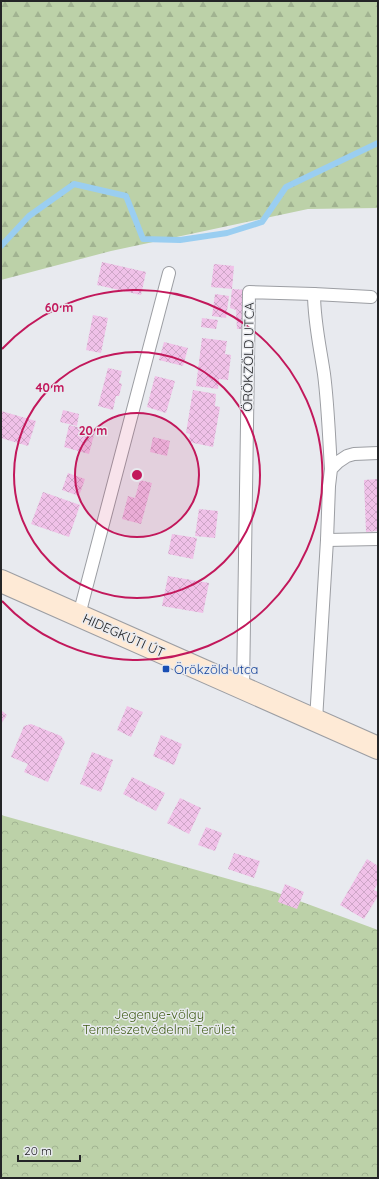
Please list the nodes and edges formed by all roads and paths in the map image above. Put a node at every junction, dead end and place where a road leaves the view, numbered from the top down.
1 (169, 273) dead end
2 (314, 294) junction
3 (371, 297) dead end
4 (378, 453) edge
5 (331, 469) junction
6 (378, 539) edge
7 (327, 540) junction
8 (1, 581) edge
9 (79, 615) junction
10 (243, 689) junction
11 (316, 720) junction
12 (378, 748) edge

1 - 9 lane
2 - 3 lane, ÖRÖKZÖLD UTCA
2 - 5 lane
2 - 10 lane, ÖRÖKZÖLD UTCA
4 - 5 lane
5 - 7 lane
6 - 7 lane
7 - 11 lane
8 - 9 main road, HIDEGKÚTI ÚT
9 - 10 main road, HIDEGKÚTI ÚT
10 - 11 main road, HIDEGKÚTI ÚT
11 - 12 main road, HIDEGKÚTI ÚT

